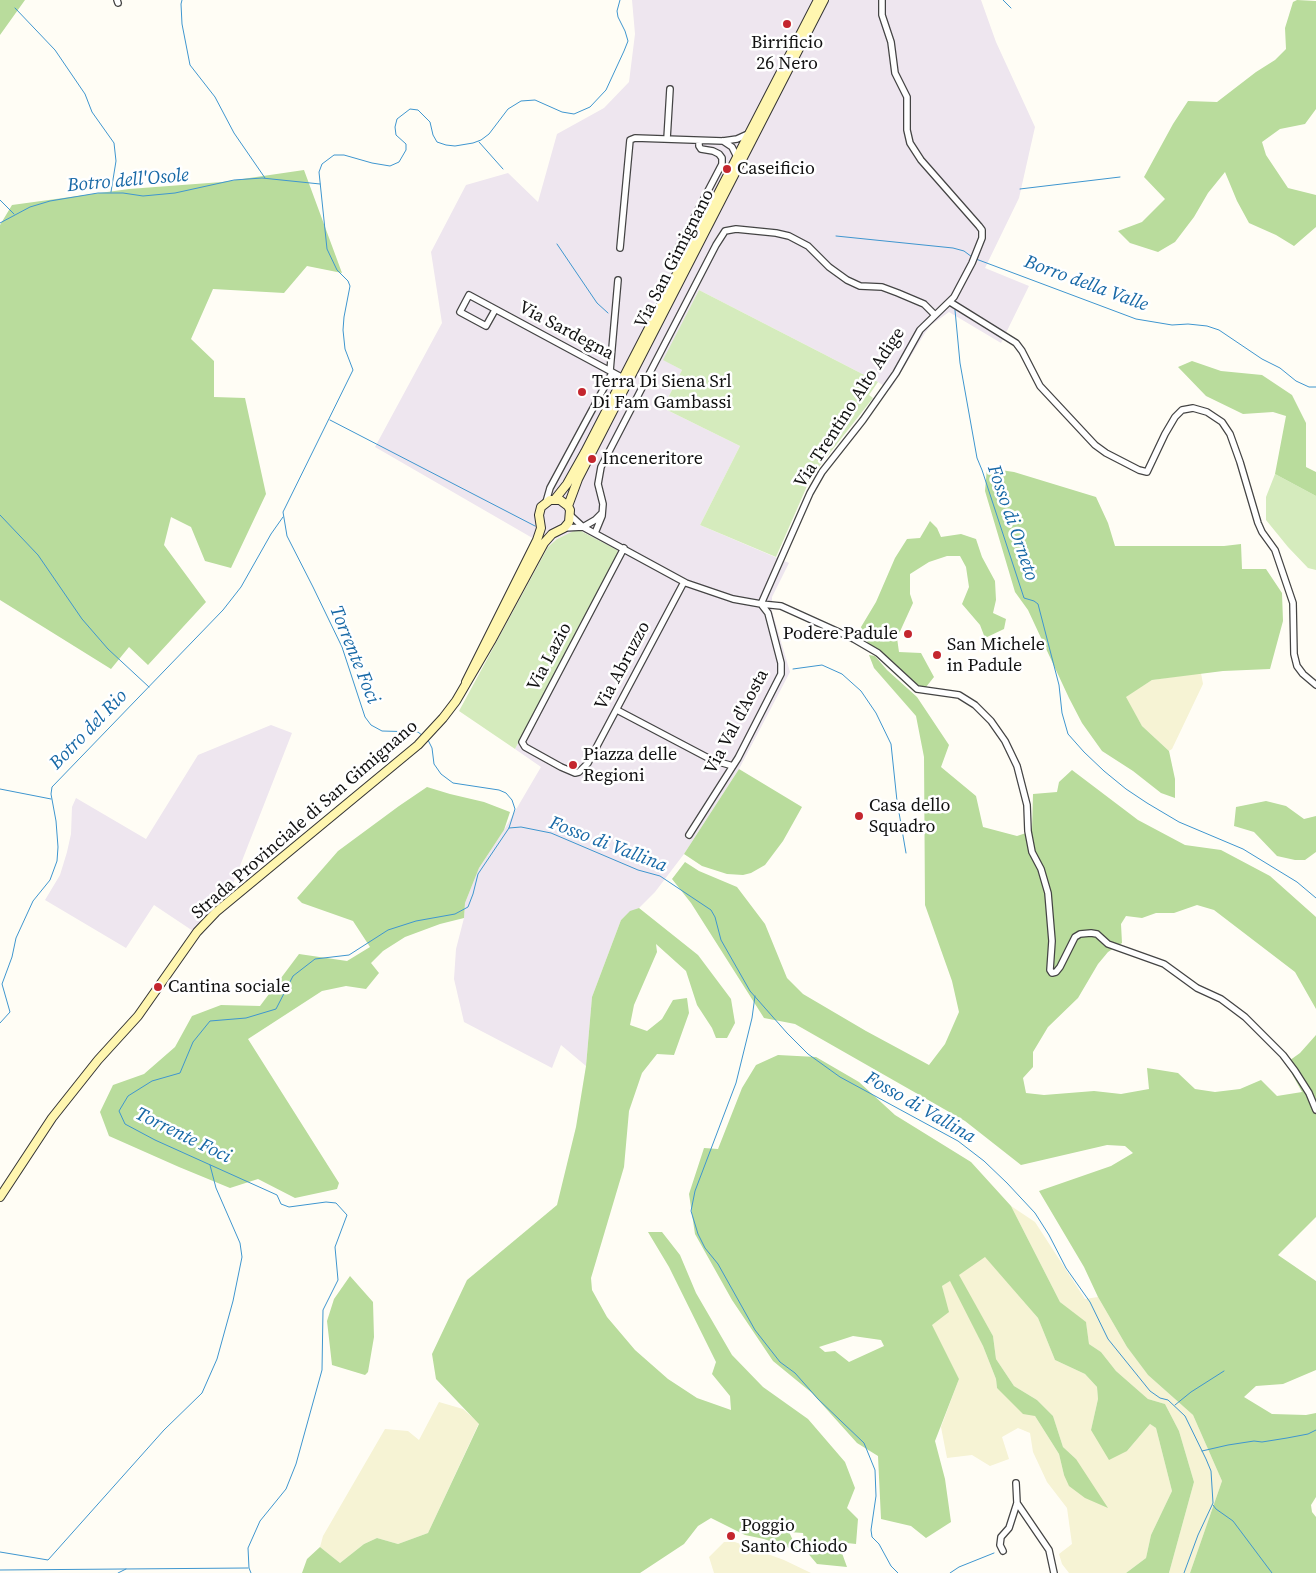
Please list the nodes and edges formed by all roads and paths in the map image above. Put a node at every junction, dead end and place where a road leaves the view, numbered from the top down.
1 (818, 0) edge
2 (824, 0) edge
3 (882, 0) edge
4 (670, 89) dead end
5 (749, 134) junction
6 (667, 139) junction
7 (699, 141) junction
8 (723, 142) junction
9 (737, 157) junction
10 (620, 248) dead end
11 (676, 252) dead end
12 (618, 280) dead end
13 (950, 302) junction
14 (495, 310) junction
15 (935, 315) junction
16 (611, 372) junction
17 (623, 378) junction
18 (555, 499) junction
19 (546, 502) junction
20 (568, 506) junction
21 (570, 515) junction
22 (541, 522) junction
23 (598, 522) junction
24 (583, 527) junction
25 (560, 529) junction
26 (594, 532) junction
27 (606, 539) junction
28 (624, 548) junction
29 (684, 582) junction
30 (761, 604) junction
31 (466, 682) junction
32 (1316, 685) edge
33 (617, 710) junction
34 (588, 763) joint
35 (733, 766) junction
36 (689, 835) dead end
37 (1316, 1110) edge
38 (0, 1197) edge
39 (1016, 1483) dead end
40 (1017, 1503) junction
41 (1003, 1551) dead end
42 (1054, 1573) edge

1 - 5 main road, Via San Gimignano
2 - 20 main road, Via San Gimignano
3 - 13 street, Via Trentino Alto Adige
4 - 6 street
5 - 8 street
5 - 9 main road, Via San Gimignano
6 - 7 street
6 - 10 street
7 - 8 street
7 - 11 street
8 - 9 street
9 - 17 main road, Via San Gimignano
12 - 16 street
13 - 15 street, Via Trentino Alto Adige
13 - 32 street
14 - 14 street, Via Sardegna
14 - 16 street, Via Sardegna
15 - 23 street
15 - 30 street, Via Trentino Alto Adige
16 - 17 street, Via Sardegna
16 - 19 street
17 - 18 main road, Via San Gimignano
18 - 19 main road
18 - 20 main road
19 - 22 main road
20 - 21 main road
21 - 24 street
21 - 25 main road
22 - 25 main road
22 - 31 main road
23 - 24 street
23 - 26 street
23 - 27 street
24 - 25 street
24 - 26 street
25 - 31 main road
26 - 27 street
27 - 28 street
28 - 29 street
28 - 34 street, Via Lazio
29 - 30 street
29 - 33 street, Via Abruzzo
30 - 35 street, Via Val d'Aosta
30 - 37 street
31 - 38 main road, Strada Provinciale di San Gimignano
33 - 34 street, Via Abruzzo
33 - 35 street
35 - 36 street, Via Val d'Aosta
39 - 40 street
40 - 41 street
40 - 42 street

